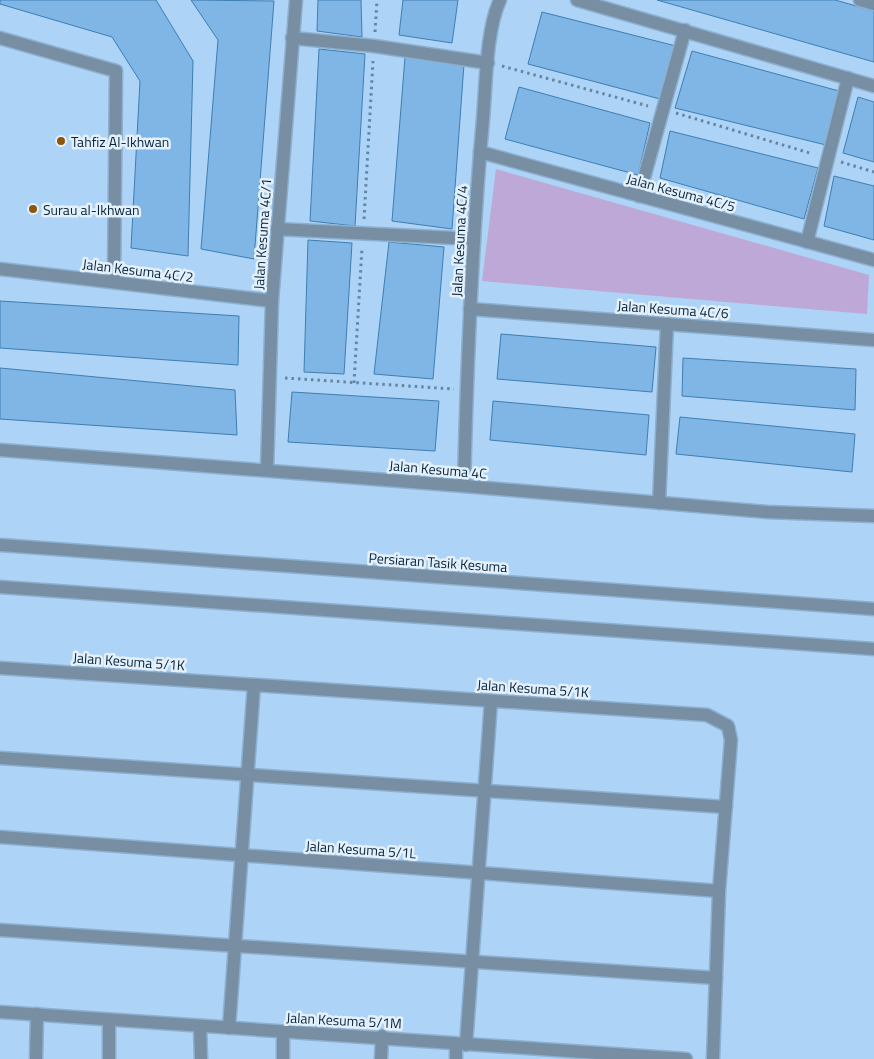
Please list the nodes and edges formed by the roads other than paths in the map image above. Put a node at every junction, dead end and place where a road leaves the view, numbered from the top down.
1 (296, 0) edge
2 (500, 0) edge
3 (577, 0) edge
4 (860, 0) edge
5 (874, 4) edge
6 (685, 30) junction
7 (0, 38) edge
8 (292, 38) junction
9 (488, 62) junction
10 (848, 78) junction
11 (874, 86) edge
12 (480, 152) junction
13 (639, 196) junction
14 (277, 229) junction
15 (474, 239) junction
16 (807, 242) junction
17 (874, 260) edge
18 (0, 269) edge
19 (114, 282) junction
20 (272, 301) junction
21 (470, 309) junction
22 (667, 324) junction
23 (874, 340) edge
24 (0, 450) edge
25 (267, 470) junction
26 (464, 486) junction
27 (659, 503) junction
28 (874, 516) edge
29 (0, 545) edge
30 (0, 587) edge
31 (874, 609) edge
32 (874, 649) edge
33 (0, 668) edge
34 (254, 685) junction
35 (492, 701) junction
36 (0, 758) edge
37 (247, 775) junction
38 (485, 790) junction
39 (726, 807) junction
40 (0, 837) edge
41 (241, 855) junction
42 (479, 873) junction
43 (719, 891) junction
44 (0, 930) edge
45 (236, 947) junction
46 (472, 963) junction
47 (716, 978) junction
48 (0, 1012) edge
49 (36, 1014) junction
50 (109, 1020) junction
51 (200, 1026) junction
52 (229, 1028) junction
53 (283, 1032) junction
54 (382, 1036) junction
55 (461, 1044) junction
56 (36, 1059) edge
57 (110, 1059) edge
58 (201, 1059) edge
59 (283, 1059) edge
60 (381, 1059) edge
61 (456, 1059) edge
62 (686, 1059) edge
63 (713, 1059) edge

1 - 8 street, Jalan Kesuma 4C/1
2 - 9 street, Jalan Kesuma 4C/4
3 - 6 street
4 - 5 street
6 - 10 street
6 - 13 street
7 - 19 street
8 - 9 street
8 - 14 street, Jalan Kesuma 4C/1
9 - 12 street, Jalan Kesuma 4C/4
10 - 11 street
10 - 16 street
12 - 13 street, Jalan Kesuma 4C/5
12 - 15 street, Jalan Kesuma 4C/4
13 - 16 street, Jalan Kesuma 4C/5
14 - 15 street
14 - 20 street, Jalan Kesuma 4C/1
15 - 21 street, Jalan Kesuma 4C/4
16 - 17 street, Jalan Kesuma 4C/5
18 - 19 street, Jalan Kesuma 4C/2
19 - 20 street, Jalan Kesuma 4C/2
20 - 25 street, Jalan Kesuma 4C/1
21 - 22 street, Jalan Kesuma 4C/6
21 - 26 street, Jalan Kesuma 4C/4
22 - 23 street, Jalan Kesuma 4C/6
22 - 27 street
24 - 25 street, Jalan Kesuma 4C
25 - 26 street, Jalan Kesuma 4C
26 - 27 street, Jalan Kesuma 4C
27 - 28 street, Jalan Kesuma 4C
29 - 31 street, Persiaran Tasik Kesuma
30 - 32 street
33 - 34 street, Jalan Kesuma 5/1K
34 - 35 street, Jalan Kesuma 5/1K
34 - 37 street
35 - 38 street
35 - 39 street, Jalan Kesuma 5/1K
36 - 37 street
37 - 38 street
37 - 41 street
38 - 39 street
38 - 42 street
39 - 43 street, Jalan Kesuma 5/1K
40 - 41 street, Jalan Kesuma 5/1L
41 - 42 street, Jalan Kesuma 5/1L
41 - 45 street
42 - 43 street, Jalan Kesuma 5/1L
42 - 46 street
43 - 47 street, Jalan Kesuma 5/1K
44 - 45 street
45 - 46 street
45 - 52 street
46 - 47 street
46 - 55 street
47 - 63 street, Jalan Kesuma 5/1K
48 - 49 street, Jalan Kesuma 5/1M
49 - 50 street, Jalan Kesuma 5/1M
49 - 56 street
50 - 51 street, Jalan Kesuma 5/1M
50 - 57 street
51 - 52 street, Jalan Kesuma 5/1M
51 - 58 street
52 - 53 street, Jalan Kesuma 5/1M
53 - 54 street, Jalan Kesuma 5/1M
53 - 59 street
54 - 55 street, Jalan Kesuma 5/1M
54 - 60 street
55 - 61 street
55 - 62 street, Jalan Kesuma 5/1M

